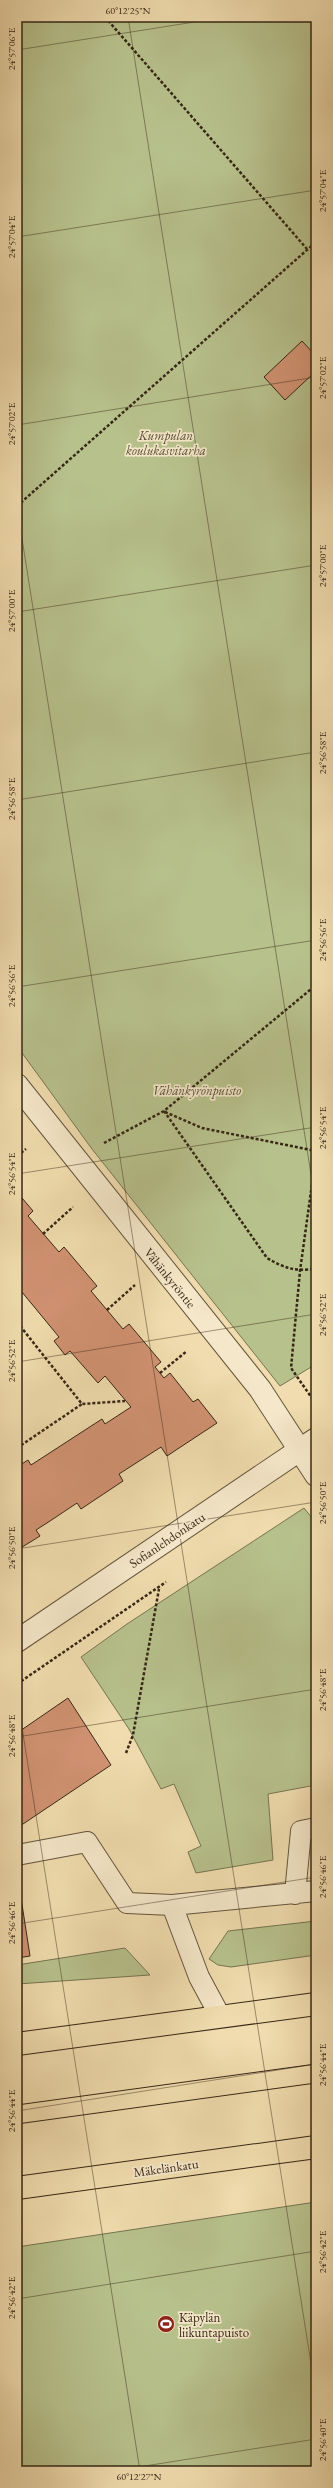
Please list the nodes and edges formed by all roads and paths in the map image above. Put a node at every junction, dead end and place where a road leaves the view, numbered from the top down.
1 (105, 17) edge
2 (316, 242) edge
3 (307, 249) junction
4 (17, 506) edge
5 (316, 985) edge
6 (17, 1085) edge
7 (164, 1111) junction
8 (99, 1145) dead end
9 (316, 1151) edge
10 (316, 1155) edge
11 (78, 1202) dead end
12 (44, 1234) dead end
13 (316, 1269) edge
14 (300, 1271) junction
15 (136, 1284) dead end
16 (107, 1310) dead end
17 (17, 1322) edge
18 (190, 1349) dead end
19 (160, 1373) dead end
20 (126, 1400) dead end
21 (82, 1404) junction
22 (316, 1404) edge
23 (308, 1444) edge
24 (17, 1448) edge
25 (316, 1475) edge
26 (159, 1589) dead end
27 (17, 1641) edge
28 (126, 1753) dead end
29 (316, 1828) edge
30 (17, 1856) edge
31 (316, 1891) edge
32 (295, 1894) junction
33 (172, 1904) junction
34 (316, 2004) edge
35 (220, 2016) junction
36 (17, 2044) edge
37 (316, 2147) edge
38 (17, 2188) edge

1 - 3 path
2 - 3 path
3 - 4 path
5 - 7 path
6 - 23 street, Vähänkyröntie
7 - 8 path
7 - 9 path
7 - 14 path
10 - 14 path
11 - 12 path
13 - 14 path
14 - 22 path
15 - 16 path
17 - 21 path
18 - 19 path
20 - 21 path
21 - 24 path
23 - 25 street, Vähänkyröntie
23 - 27 street, Sofianlehdonkatu
26 - 28 path
29 - 32 lane
30 - 33 lane
31 - 32 lane
32 - 33 lane
33 - 35 lane
34 - 35 main road
35 - 36 main road
37 - 38 main road, Mäkelänkatu

